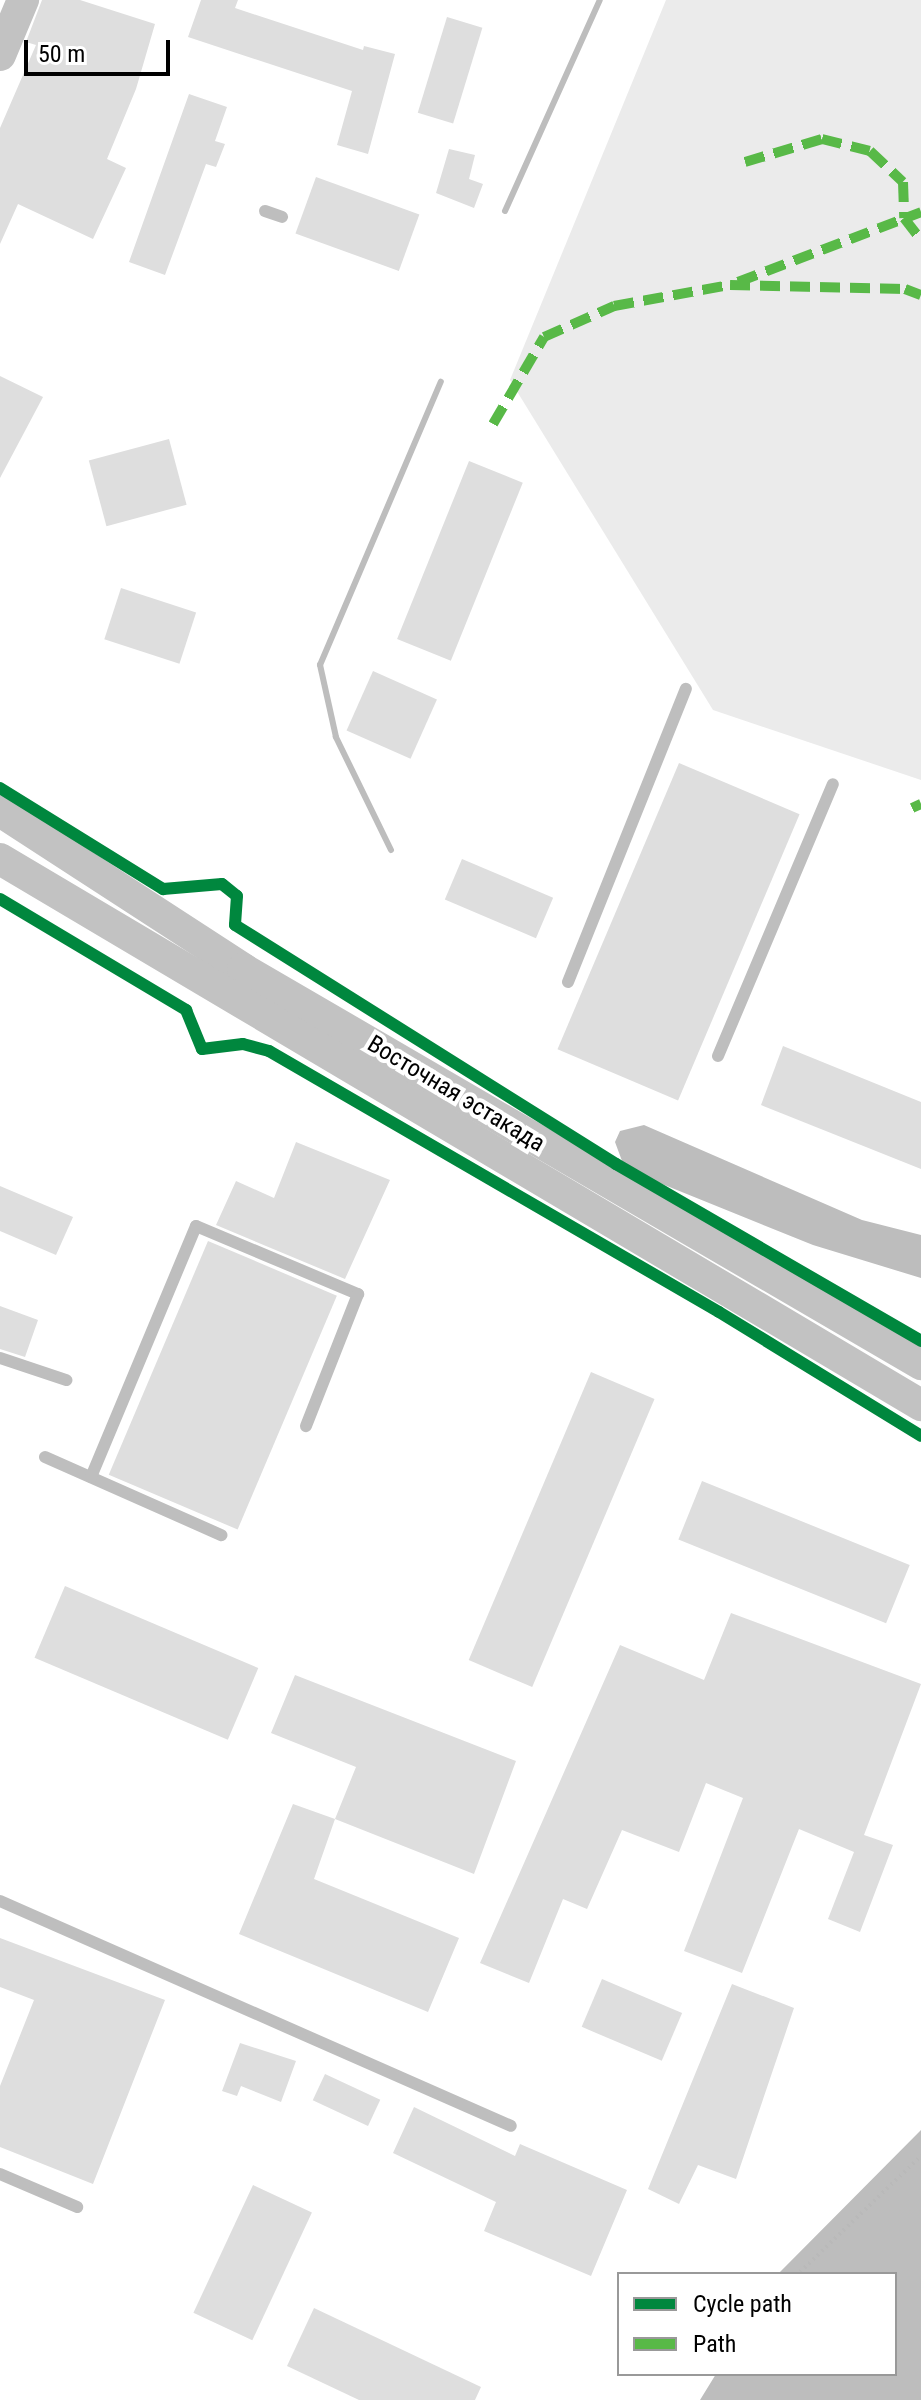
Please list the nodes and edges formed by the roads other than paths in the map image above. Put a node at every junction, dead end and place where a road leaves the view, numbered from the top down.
1 (23, 0) edge
2 (0, 55) edge
3 (265, 211) dead end
4 (282, 217) dead end
5 (686, 689) dead end
6 (833, 784) dead end
7 (0, 811) edge
8 (0, 859) edge
9 (568, 982) dead end
10 (718, 1056) dead end
11 (0, 1358) edge
12 (921, 1364) edge
13 (66, 1380) dead end
14 (921, 1405) edge
15 (306, 1426) dead end
16 (45, 1457) dead end
17 (91, 1477) junction
18 (221, 1535) dead end
19 (0, 1901) edge
20 (511, 2126) dead end
21 (0, 2174) edge
22 (77, 2207) dead end

1 - 2 main road
3 - 4 lane
5 - 9 lane
6 - 10 lane
7 - 12 main road, Восточная эстакада
8 - 14 main road, Восточная эстакада
11 - 13 lane
15 - 17 lane
16 - 17 lane
17 - 18 lane
19 - 20 lane
21 - 22 lane

